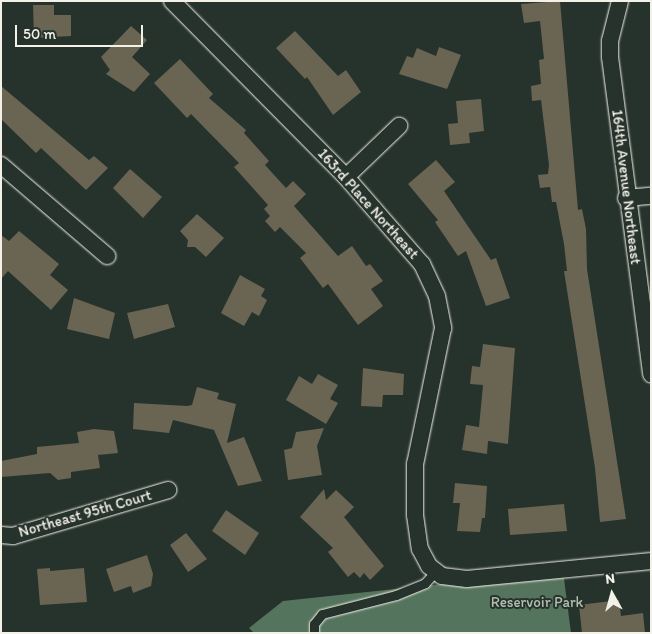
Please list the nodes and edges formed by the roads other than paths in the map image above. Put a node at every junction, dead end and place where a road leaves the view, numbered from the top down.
1 (172, 1) edge
2 (620, 1) edge
3 (399, 126) dead end
4 (1, 166) edge
5 (346, 177) junction
6 (651, 196) edge
7 (626, 198) junction
8 (107, 256) dead end
9 (651, 374) edge
10 (168, 490) dead end
11 (1, 535) edge
12 (651, 561) edge
13 (436, 571) junction
14 (314, 633) edge

1 - 5 street, 163rd Place Northeast
2 - 7 street, 164th Avenue Northeast
3 - 5 street
4 - 8 street
5 - 13 street, 163rd Place Northeast
6 - 7 street
7 - 9 street, 164th Avenue Northeast
10 - 11 street, Northeast 95th Court
12 - 13 street
13 - 14 lane

